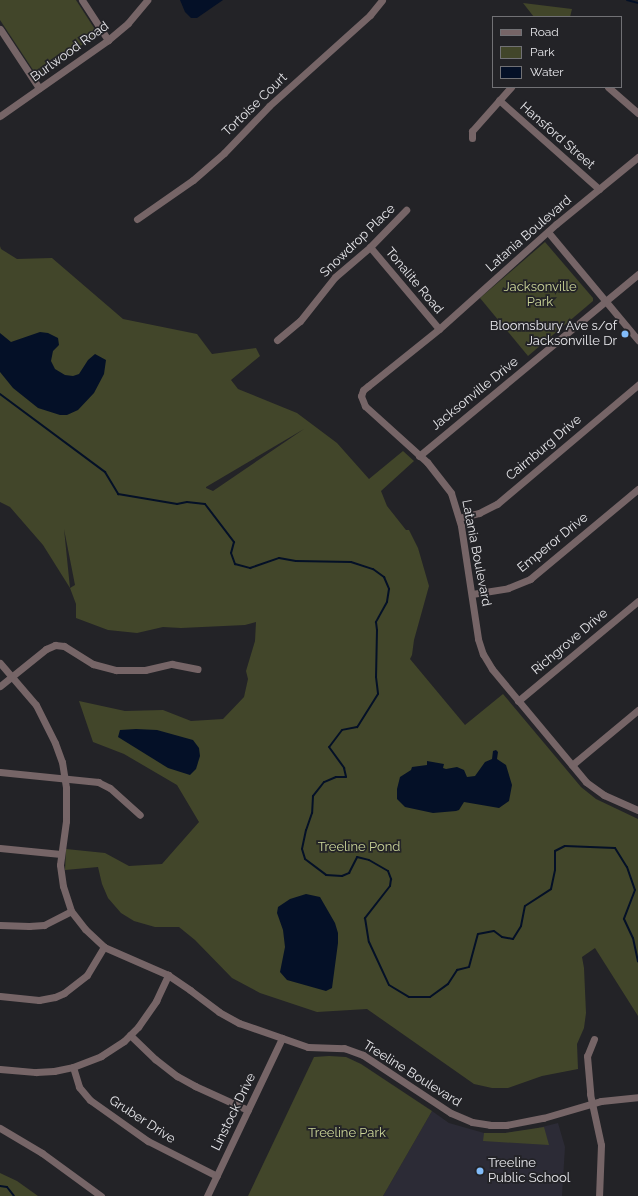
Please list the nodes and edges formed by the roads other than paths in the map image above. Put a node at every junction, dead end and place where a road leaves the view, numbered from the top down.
1 (82, 0) edge
2 (147, 0) edge
3 (382, 0) edge
4 (0, 29) edge
5 (108, 40) junction
6 (39, 88) junction
7 (510, 88) edge
8 (609, 88) edge
9 (498, 100) junction
10 (638, 113) edge
11 (0, 116) edge
12 (472, 138) dead end
13 (638, 157) edge
14 (599, 189) junction
15 (406, 210) dead end
16 (137, 218) dead end
17 (548, 232) junction
18 (370, 247) junction
19 (638, 274) edge
20 (605, 301) junction
21 (439, 329) junction
22 (276, 340) dead end
23 (638, 340) edge
24 (638, 385) edge
25 (420, 456) junction
26 (638, 489) edge
27 (459, 518) junction
28 (472, 594) junction
29 (638, 601) edge
30 (0, 663) edge
31 (198, 669) dead end
32 (12, 677) junction
33 (0, 686) edge
34 (518, 701) junction
35 (638, 710) edge
36 (572, 765) junction
37 (0, 772) edge
38 (64, 778) junction
39 (638, 810) edge
40 (140, 816) dead end
41 (0, 848) edge
42 (60, 854) junction
43 (71, 911) junction
44 (0, 925) edge
45 (104, 947) junction
46 (168, 975) junction
47 (0, 996) edge
48 (130, 1035) junction
49 (282, 1038) junction
50 (594, 1039) dead end
51 (73, 1067) junction
52 (0, 1069) edge
53 (638, 1097) edge
54 (592, 1104) junction
55 (248, 1110) junction
56 (0, 1128) edge
57 (217, 1176) junction
58 (100, 1196) edge
59 (208, 1196) edge
60 (600, 1196) edge

1 - 5 street
2 - 5 street, Burlwood Road
3 - 16 street, Tortoise Court
4 - 6 street
5 - 6 street, Burlwood Road
6 - 11 street, Burlwood Road
7 - 9 street
8 - 10 street
9 - 12 street
9 - 14 street, Hansford Street
13 - 14 street, Latania Boulevard
14 - 17 street, Latania Boulevard
15 - 18 street, Snowdrop Place
17 - 20 street
17 - 21 street, Latania Boulevard
18 - 21 street, Tonalite Road
18 - 22 street, Snowdrop Place
19 - 20 street, Jacksonville Drive
20 - 23 street
20 - 25 street, Jacksonville Drive
21 - 25 street, Latania Boulevard
24 - 27 street, Cairnburg Drive
25 - 27 street, Latania Boulevard
26 - 28 street, Emperor Drive
27 - 28 street, Latania Boulevard
28 - 34 street, Latania Boulevard
29 - 34 street, Richgrove Drive
30 - 32 street, Treeline Boulevard
31 - 32 street
32 - 33 street
32 - 38 street, Treeline Boulevard
34 - 36 street, Latania Boulevard
35 - 36 street
36 - 39 street, Latania Boulevard
37 - 38 street
38 - 40 street
38 - 42 street, Treeline Boulevard
41 - 42 street
42 - 43 street, Treeline Boulevard
43 - 44 street
43 - 45 street, Treeline Boulevard
45 - 46 street, Treeline Boulevard
45 - 47 street
46 - 48 street
46 - 49 street, Treeline Boulevard
48 - 51 street
48 - 55 street
49 - 54 street, Treeline Boulevard
49 - 55 street, Linstock Drive
50 - 54 street
51 - 52 street
51 - 57 street, Gruber Drive
53 - 54 street, Treeline Boulevard
54 - 60 street
55 - 57 street, Linstock Drive
56 - 58 street
57 - 59 street, Linstock Drive

